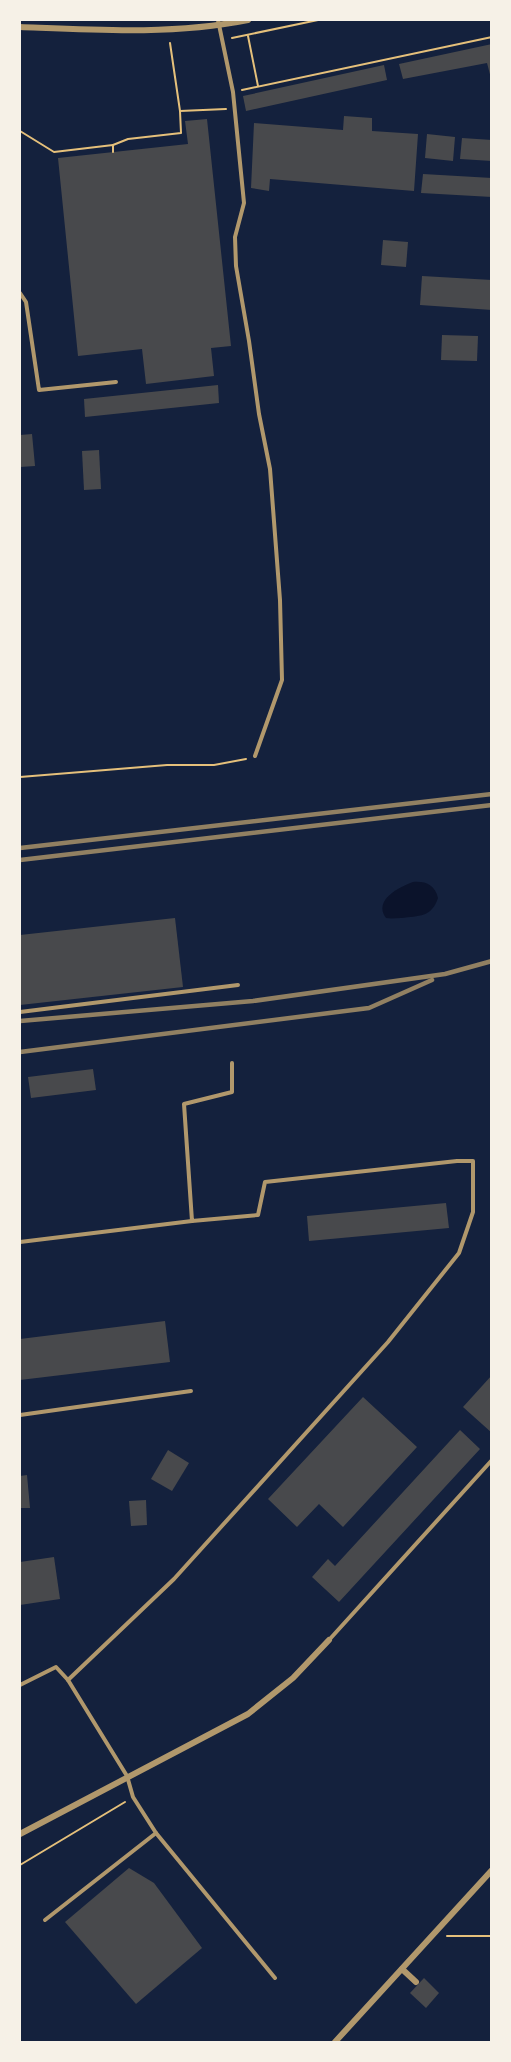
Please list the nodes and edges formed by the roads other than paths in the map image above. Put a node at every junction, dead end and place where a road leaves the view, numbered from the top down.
1 (248, 20) edge
2 (218, 23) edge
3 (20, 27) edge
4 (20, 293) edge
5 (116, 382) dead end
6 (255, 756) road end
7 (238, 985) dead end
8 (20, 1012) edge
9 (232, 1063) dead end
10 (192, 1221) junction
11 (20, 1242) edge
12 (191, 1391) dead end
13 (20, 1415) edge
14 (492, 1460) edge
15 (329, 1640) joint
16 (68, 1680) junction
17 (20, 1685) edge
18 (127, 1776) junction
19 (156, 1833) junction
20 (20, 1834) edge
21 (492, 1870) edge
22 (45, 1920) dead end
23 (402, 1969) junction
24 (275, 1978) dead end
25 (416, 1982) dead end
26 (335, 2043) edge

1 - 2 street
2 - 3 street
2 - 6 lane
4 - 5 lane
7 - 8 lane
9 - 10 lane
10 - 11 lane
10 - 16 lane
12 - 13 lane
14 - 15 lane
15 - 18 street
16 - 17 lane
16 - 18 lane
18 - 19 lane
18 - 20 street
19 - 22 lane
19 - 24 lane
21 - 23 street
23 - 25 street
23 - 26 street

